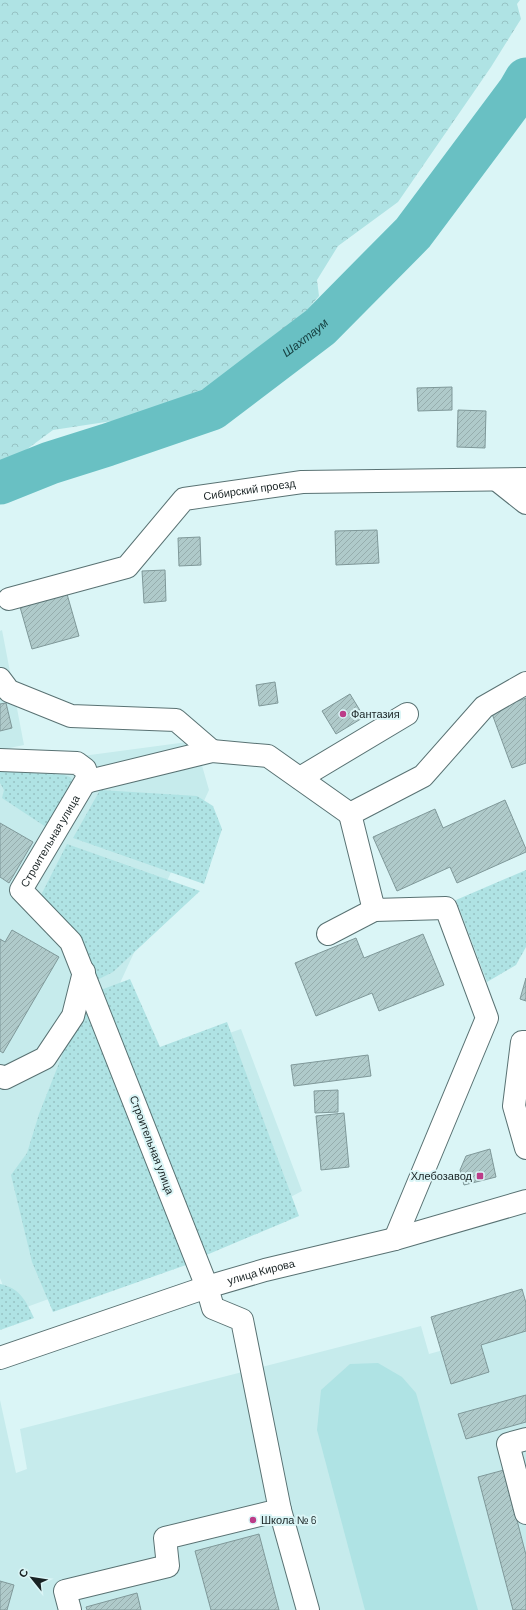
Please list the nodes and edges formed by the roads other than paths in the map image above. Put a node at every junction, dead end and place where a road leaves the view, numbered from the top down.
1 (526, 479) edge
2 (497, 480) junction
3 (526, 503) edge
4 (9, 600) dead end
5 (526, 683) edge
6 (3, 688) edge
7 (406, 714) dead end
8 (212, 751) junction
9 (0, 760) edge
10 (300, 778) junction
11 (89, 781) junction
12 (350, 814) junction
13 (374, 910) junction
14 (328, 934) dead end
15 (84, 972) junction
16 (526, 1042) edge
17 (0, 1076) edge
18 (526, 1148) edge
19 (526, 1201) edge
20 (395, 1239) junction
21 (207, 1287) junction
22 (0, 1358) edge
23 (526, 1439) edge
24 (280, 1510) junction
25 (526, 1513) edge
26 (70, 1610) edge
27 (308, 1610) edge

1 - 2 street, Сибирский проезд
2 - 3 street
2 - 4 street, Сибирский проезд
5 - 12 street
6 - 8 street
7 - 10 street
8 - 10 street
8 - 11 street
9 - 11 street
10 - 12 street
11 - 15 street, Строительная улица
12 - 13 street
13 - 14 street
13 - 20 street
15 - 17 street
15 - 21 street, Строительная улица
16 - 18 street
19 - 20 street, улица Кирова
20 - 21 street, улица Кирова
21 - 22 street, улица Кирова
21 - 24 street, Строительная улица
23 - 25 street
24 - 26 street
24 - 27 street

